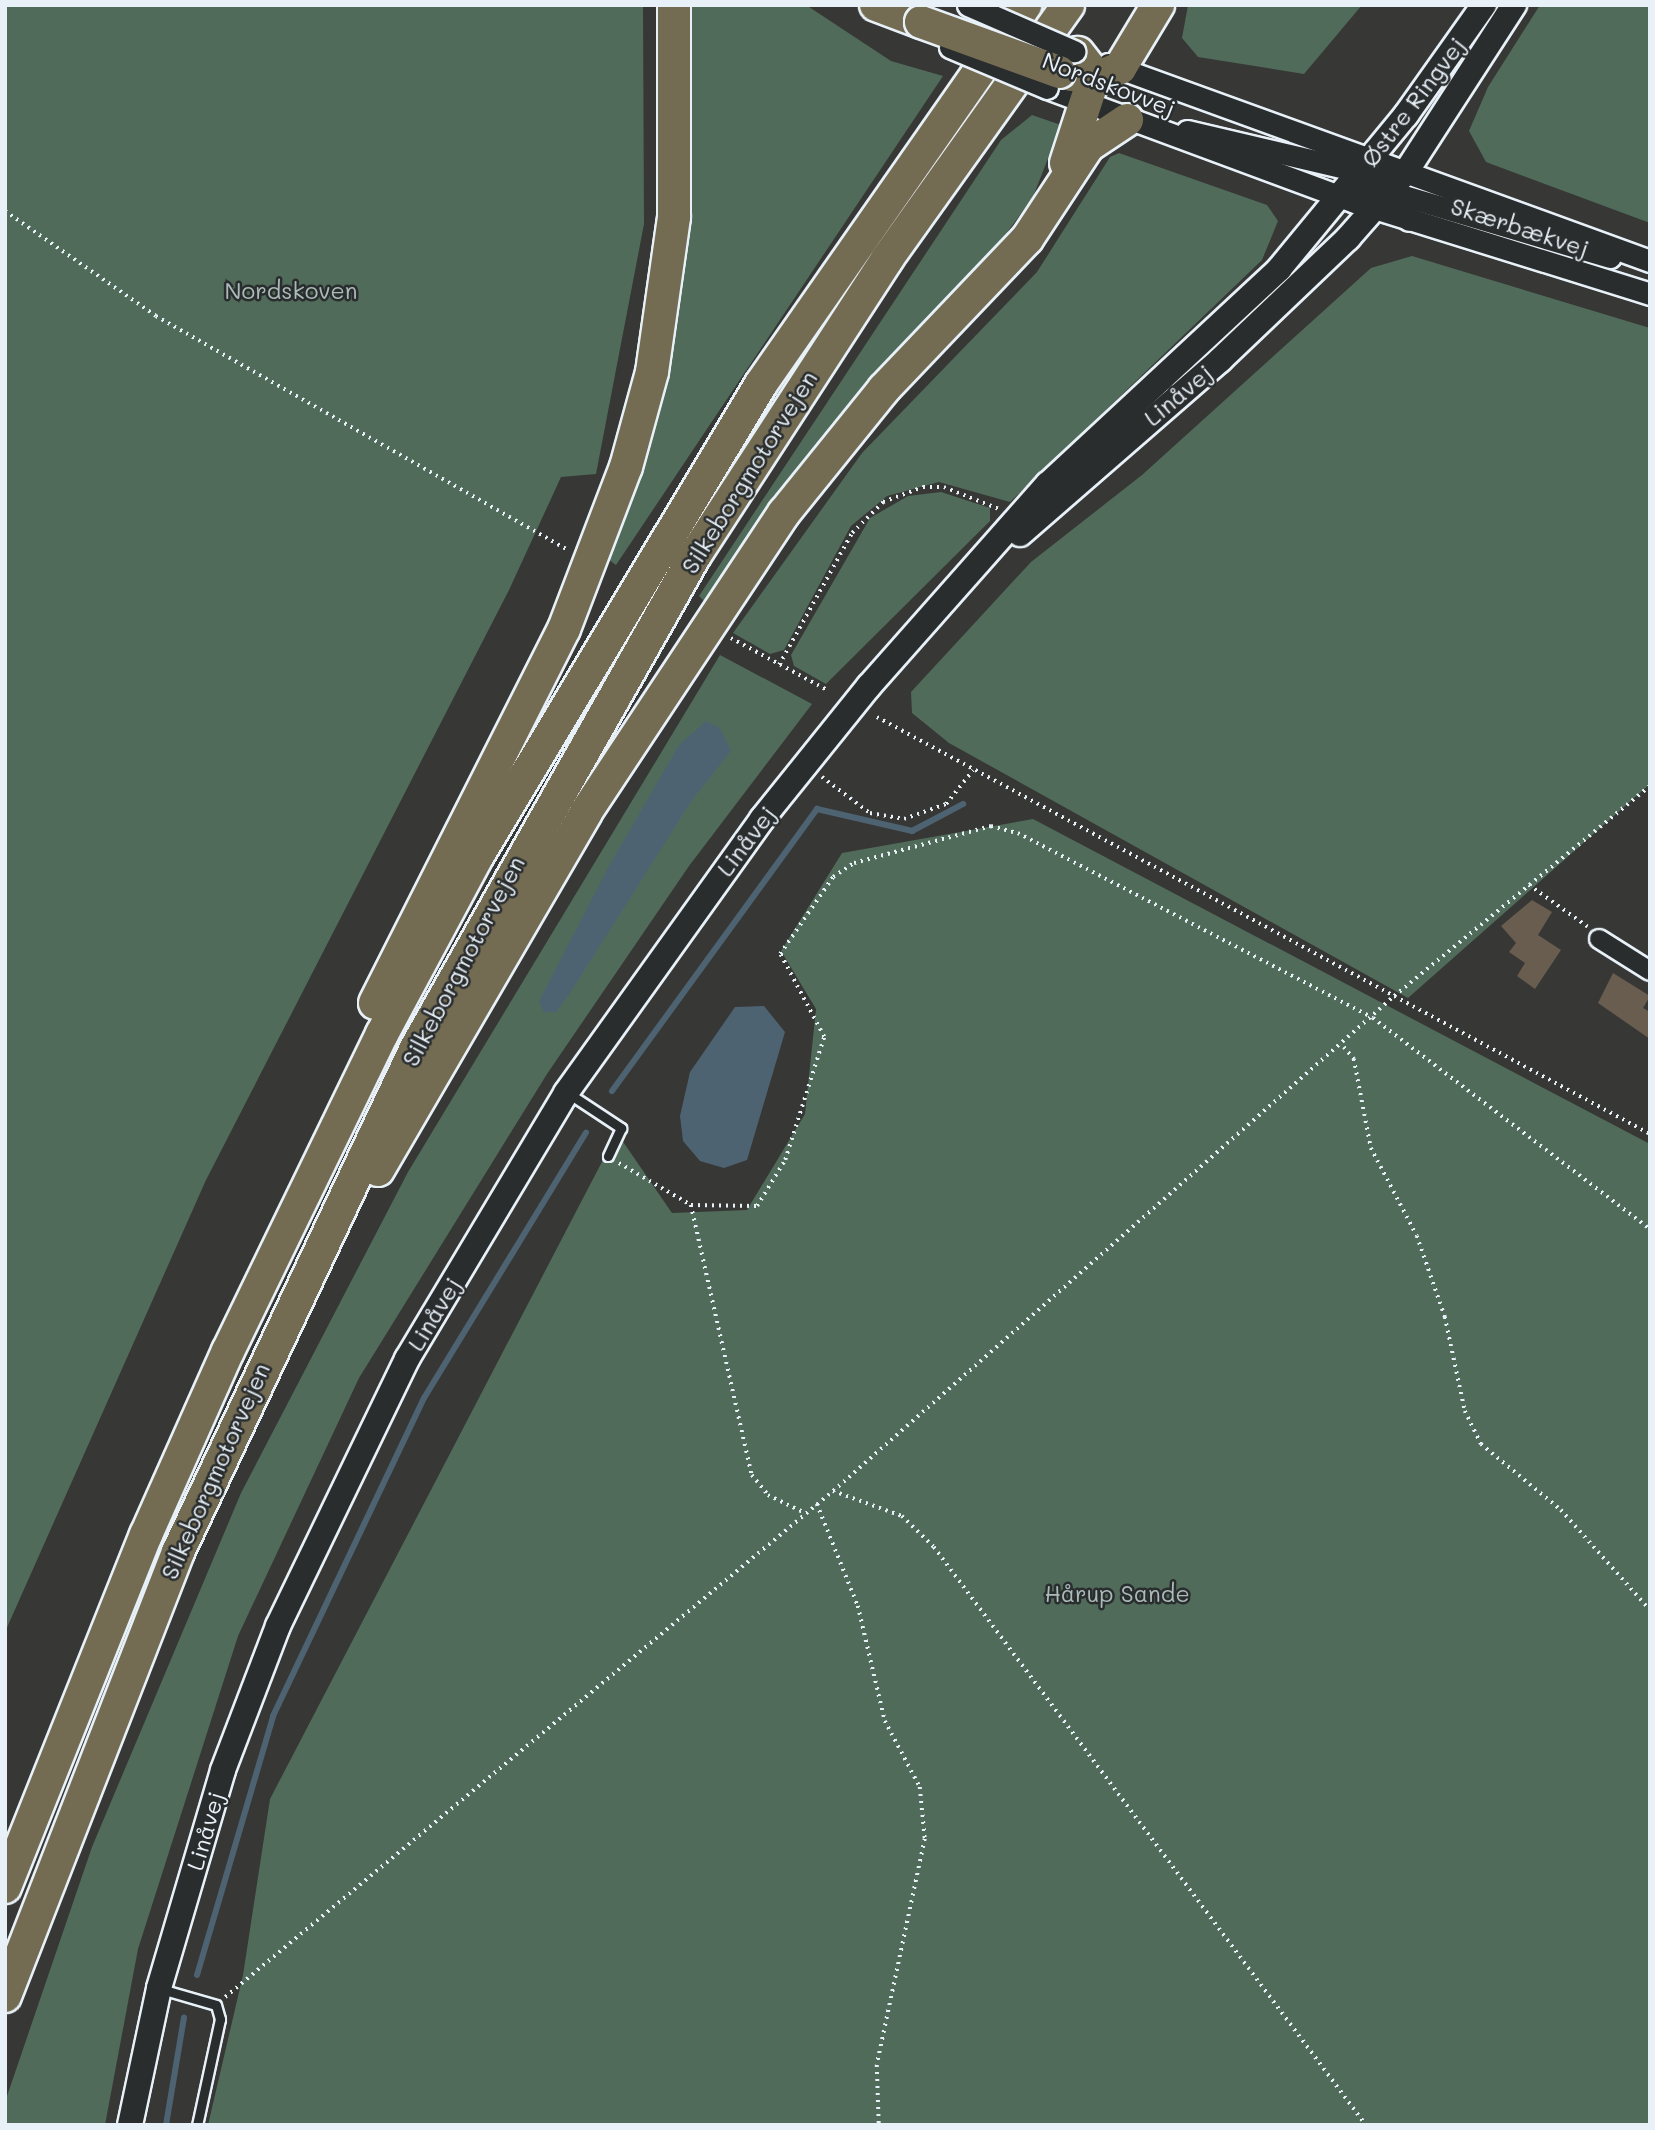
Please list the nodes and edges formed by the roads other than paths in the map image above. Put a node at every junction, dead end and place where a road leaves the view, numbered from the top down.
1 (674, 5) edge
2 (864, 5) edge
3 (876, 5) edge
4 (952, 5) edge
5 (968, 5) edge
6 (1068, 5) edge
7 (1158, 5) edge
8 (1486, 5) edge
9 (1514, 5) edge
10 (1017, 14) edge
11 (918, 27) junction
12 (1079, 73) junction
13 (1127, 120) junction
14 (1374, 183) junction
15 (1054, 197) junction
16 (1410, 219) joint
17 (1650, 263) edge
18 (1650, 294) edge
19 (939, 607) junction
20 (1599, 939) road end
21 (1650, 971) edge
22 (566, 1093) junction
23 (608, 1156) road end
24 (227, 1440) junction
25 (165, 1490) junction
26 (5, 1887) edge
27 (159, 1988) junction
28 (5, 1996) edge
29 (130, 2125) edge
30 (197, 2125) edge

1 - 25 highway
2 - 11 street
3 - 11 highway
4 - 10 highway, bridge
5 - 10 street, Nordskovvej, bridge
6 - 24 highway, Silkeborgmotorvejen
7 - 12 highway
8 - 14 main road, Østre Ringvej
9 - 14 main road, Østre Ringvej
10 - 12 street, Nordskovvej, bridge
10 - 25 highway, Silkeborgmotorvejen
11 - 12 highway, bridge
12 - 13 street, Nordskovvej
12 - 14 street, Nordskovvej
12 - 15 highway
13 - 14 street
13 - 14 street, Nordskovvej
13 - 15 highway
14 - 16 main road
14 - 17 street
14 - 19 main road, Linåvej
14 - 19 main road, Linåvej
15 - 24 highway
16 - 18 street, Skærbækvej
19 - 22 main road, Linåvej
20 - 21 street
22 - 23 lane
22 - 27 main road, Linåvej
24 - 28 highway, Silkeborgmotorvejen
25 - 26 highway, Silkeborgmotorvejen
27 - 29 main road, Linåvej
27 - 30 lane

